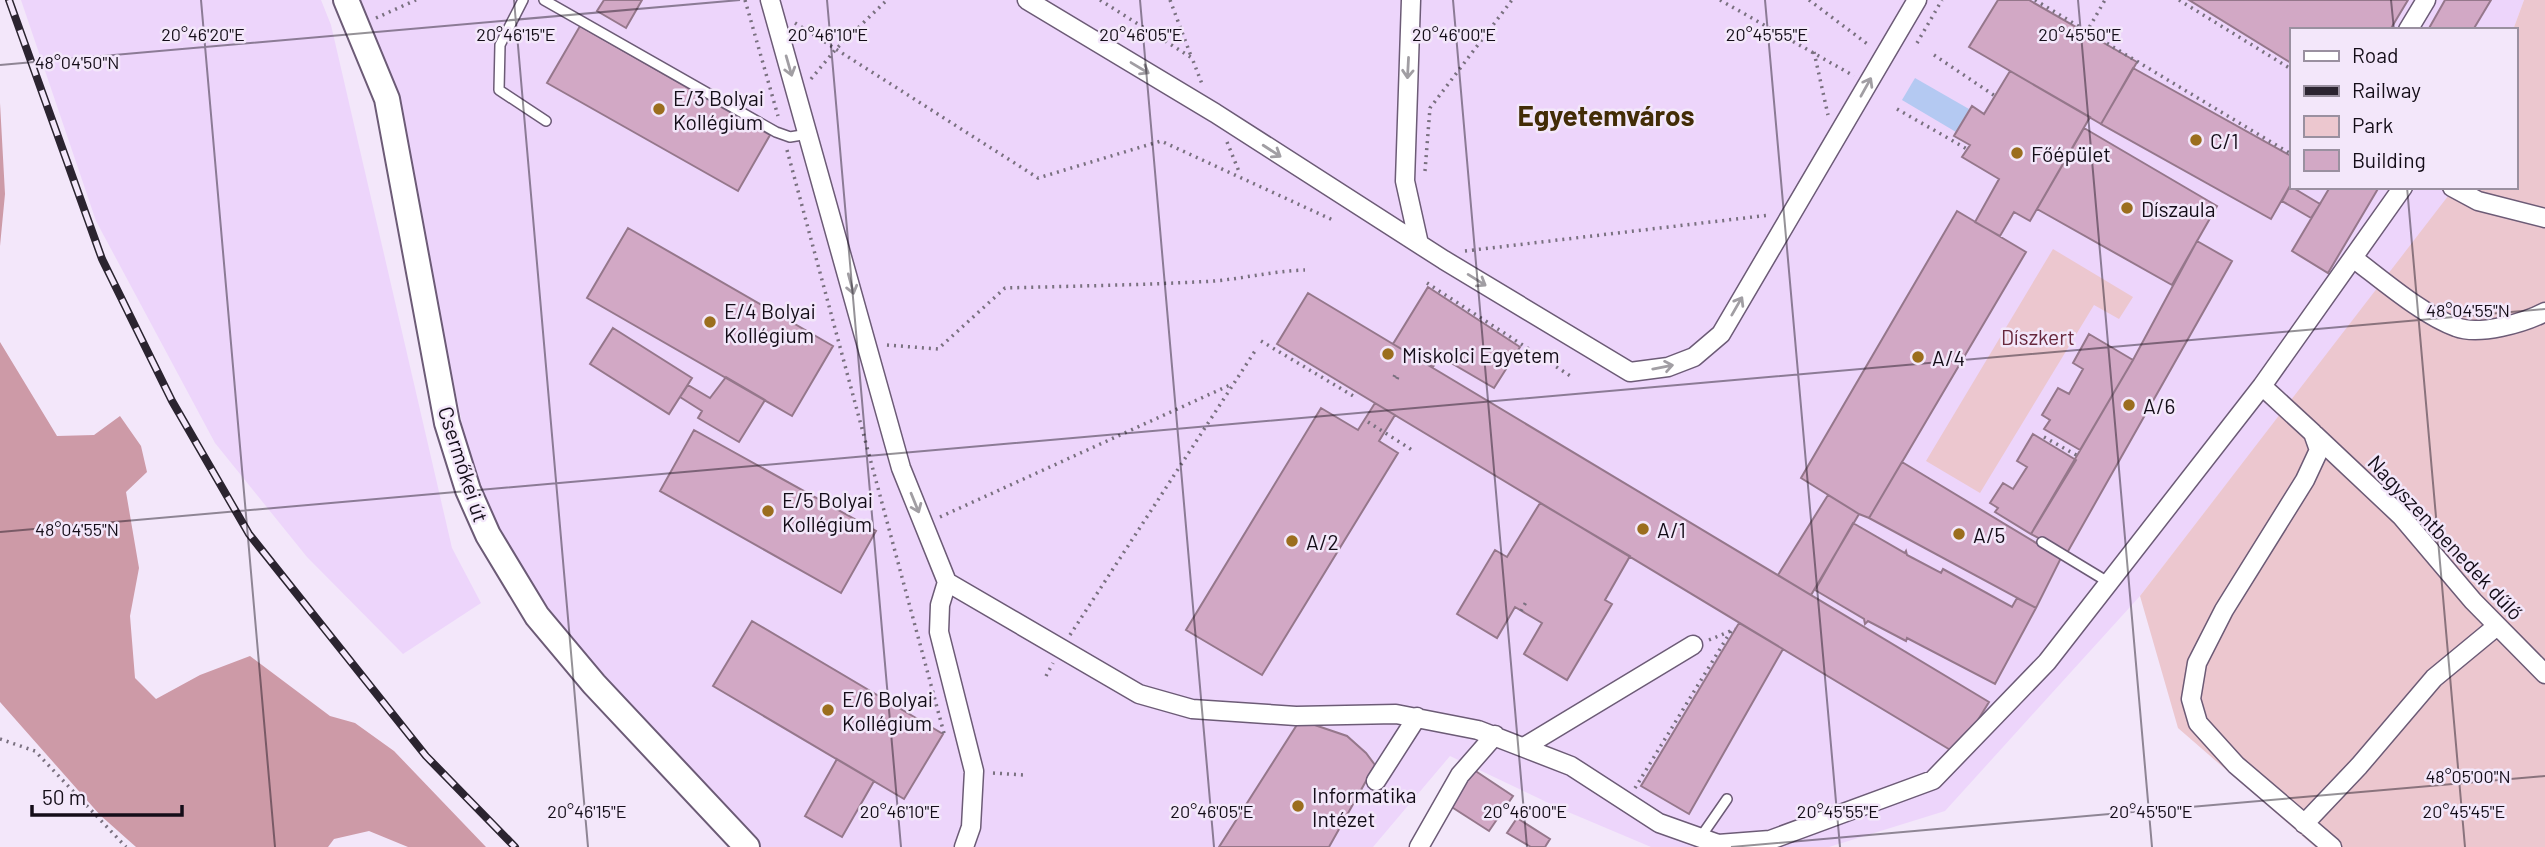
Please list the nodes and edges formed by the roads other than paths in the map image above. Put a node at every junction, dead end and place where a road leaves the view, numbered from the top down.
1 (346, 0) edge
2 (523, 0) edge
3 (544, 0) edge
4 (1412, 0) edge
5 (1917, 0) edge
6 (2426, 0) edge
7 (771, 4) edge
8 (1034, 4) edge
9 (2409, 28) edge
10 (546, 121) dead end
11 (808, 134) junction
12 (2402, 189) edge
13 (2456, 189) edge
14 (2545, 218) edge
15 (1419, 244) junction
16 (2353, 258) junction
17 (2545, 312) edge
18 (2262, 386) junction
19 (2313, 433) junction
20 (2042, 542) dead end
21 (947, 582) junction
22 (2108, 582) junction
23 (2497, 626) junction
24 (1693, 645) road end
25 (2545, 674) edge
26 (1417, 717) junction
27 (1494, 735) junction
28 (1524, 747) junction
29 (1376, 781) dead end
30 (1727, 799) dead end
31 (2304, 824) junction
32 (1700, 838) junction
33 (747, 847) edge
34 (964, 847) edge
35 (1419, 847) edge
36 (2332, 847) edge

1 - 33 main road, Csermőkei út
2 - 10 lane
3 - 11 lane
4 -> 15 street
15 -> 5 street
6 - 9 street
7 -> 11 street
8 -> 15 street
11 -> 21 street
12 - 16 street
13 - 14 street
16 - 17 street
16 - 18 street
18 - 19 street, Nagyszentbenedek dűlő
18 - 22 street
19 - 23 street, Nagyszentbenedek dűlő
19 - 31 street
20 - 22 lane
21 - 26 street
21 - 34 street
22 - 32 street
23 - 25 street, Nagyszentbenedek dűlő
23 - 31 street
24 - 28 street
26 - 27 street
26 - 29 street
27 - 28 street
27 - 35 street
28 - 32 street
30 - 32 lane
31 - 36 street

